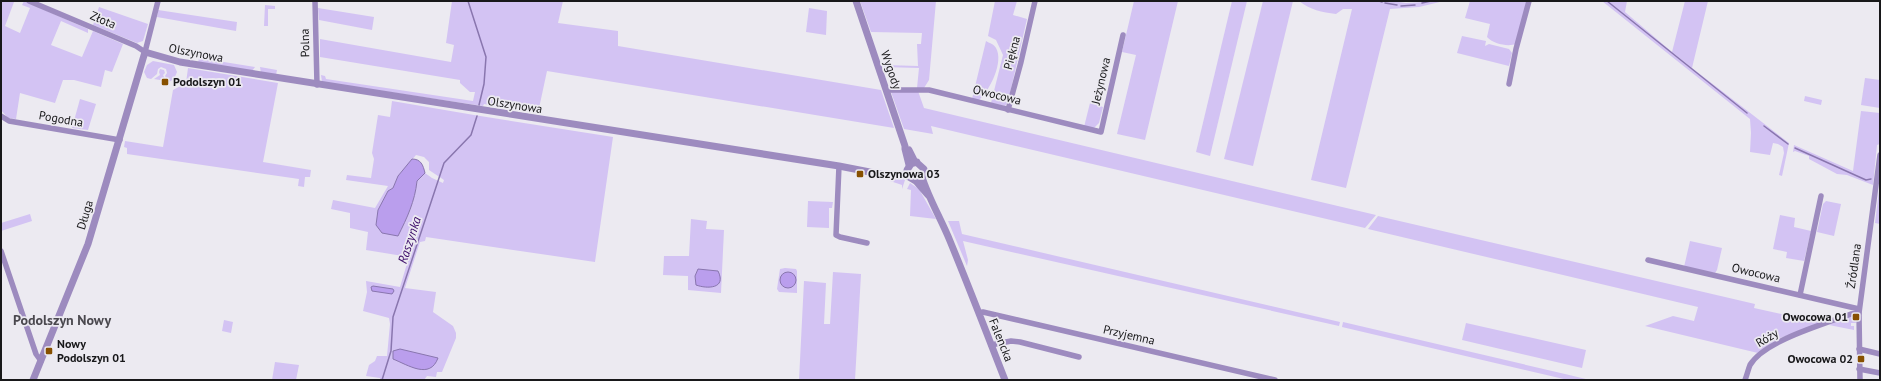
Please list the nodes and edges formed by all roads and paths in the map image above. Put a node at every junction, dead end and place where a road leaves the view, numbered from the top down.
1 (29, 1) edge
2 (158, 1) edge
3 (315, 1) edge
4 (856, 1) edge
5 (1034, 1) edge
6 (1529, 1) edge
7 (1123, 36) dead end
8 (145, 52) junction
9 (1509, 84) dead end
10 (317, 85) junction
11 (886, 90) junction
12 (1008, 110) junction
13 (1, 117) edge
14 (1101, 132) joint
15 (120, 140) junction
16 (906, 146) junction
17 (1880, 155) edge
18 (917, 162) junction
19 (839, 166) junction
20 (908, 166) junction
21 (884, 174) junction
22 (908, 175) junction
23 (919, 178) junction
24 (1822, 196) dead end
25 (867, 243) dead end
26 (1, 251) edge
27 (1648, 260) dead end
28 (1800, 295) junction
29 (978, 311) junction
30 (1859, 311) junction
31 (991, 345) junction
32 (1859, 349) junction
33 (1880, 354) edge
34 (1079, 357) dead end
35 (41, 361) junction
36 (1859, 369) junction
37 (1880, 374) edge
38 (33, 380) edge
39 (1006, 380) edge
40 (1275, 380) edge
41 (1745, 380) edge
42 (1860, 380) edge

1 - 8 street, Złota
2 - 8 street
3 - 10 street, Polna
4 - 11 street, Wygody
5 - 12 street, Piękna
6 - 9 street
7 - 14 street, Jeżynowa
8 - 10 street, Olszynowa
8 - 15 street, Długa
10 - 19 street, Olszynowa
11 - 12 street, Owocowa
11 - 16 street, Wygody
12 - 14 street, Owocowa
13 - 15 street, Pogodna
15 - 35 street, Długa
16 - 18 street, Wygody
16 - 20 street, Wygody
17 - 30 street, Źródlana
18 - 20 street
18 - 23 street
19 - 21 street, Olszynowa
19 - 25 street
20 - 21 street, Olszynowa
20 - 22 street
21 - 22 street, Olszynowa
22 - 23 street
23 - 29 street
24 - 28 street
26 - 35 street
27 - 28 street, Owocowa
28 - 30 street, Owocowa
29 - 31 street, Falencka
29 - 40 street, Przyjemna
30 - 32 street, Źródlana
30 - 41 street, Róży
31 - 34 street
31 - 39 street, Falencka
32 - 33 street
32 - 36 street, Źródlana
35 - 38 street, Długa
36 - 37 street
36 - 42 street, Źródlana

